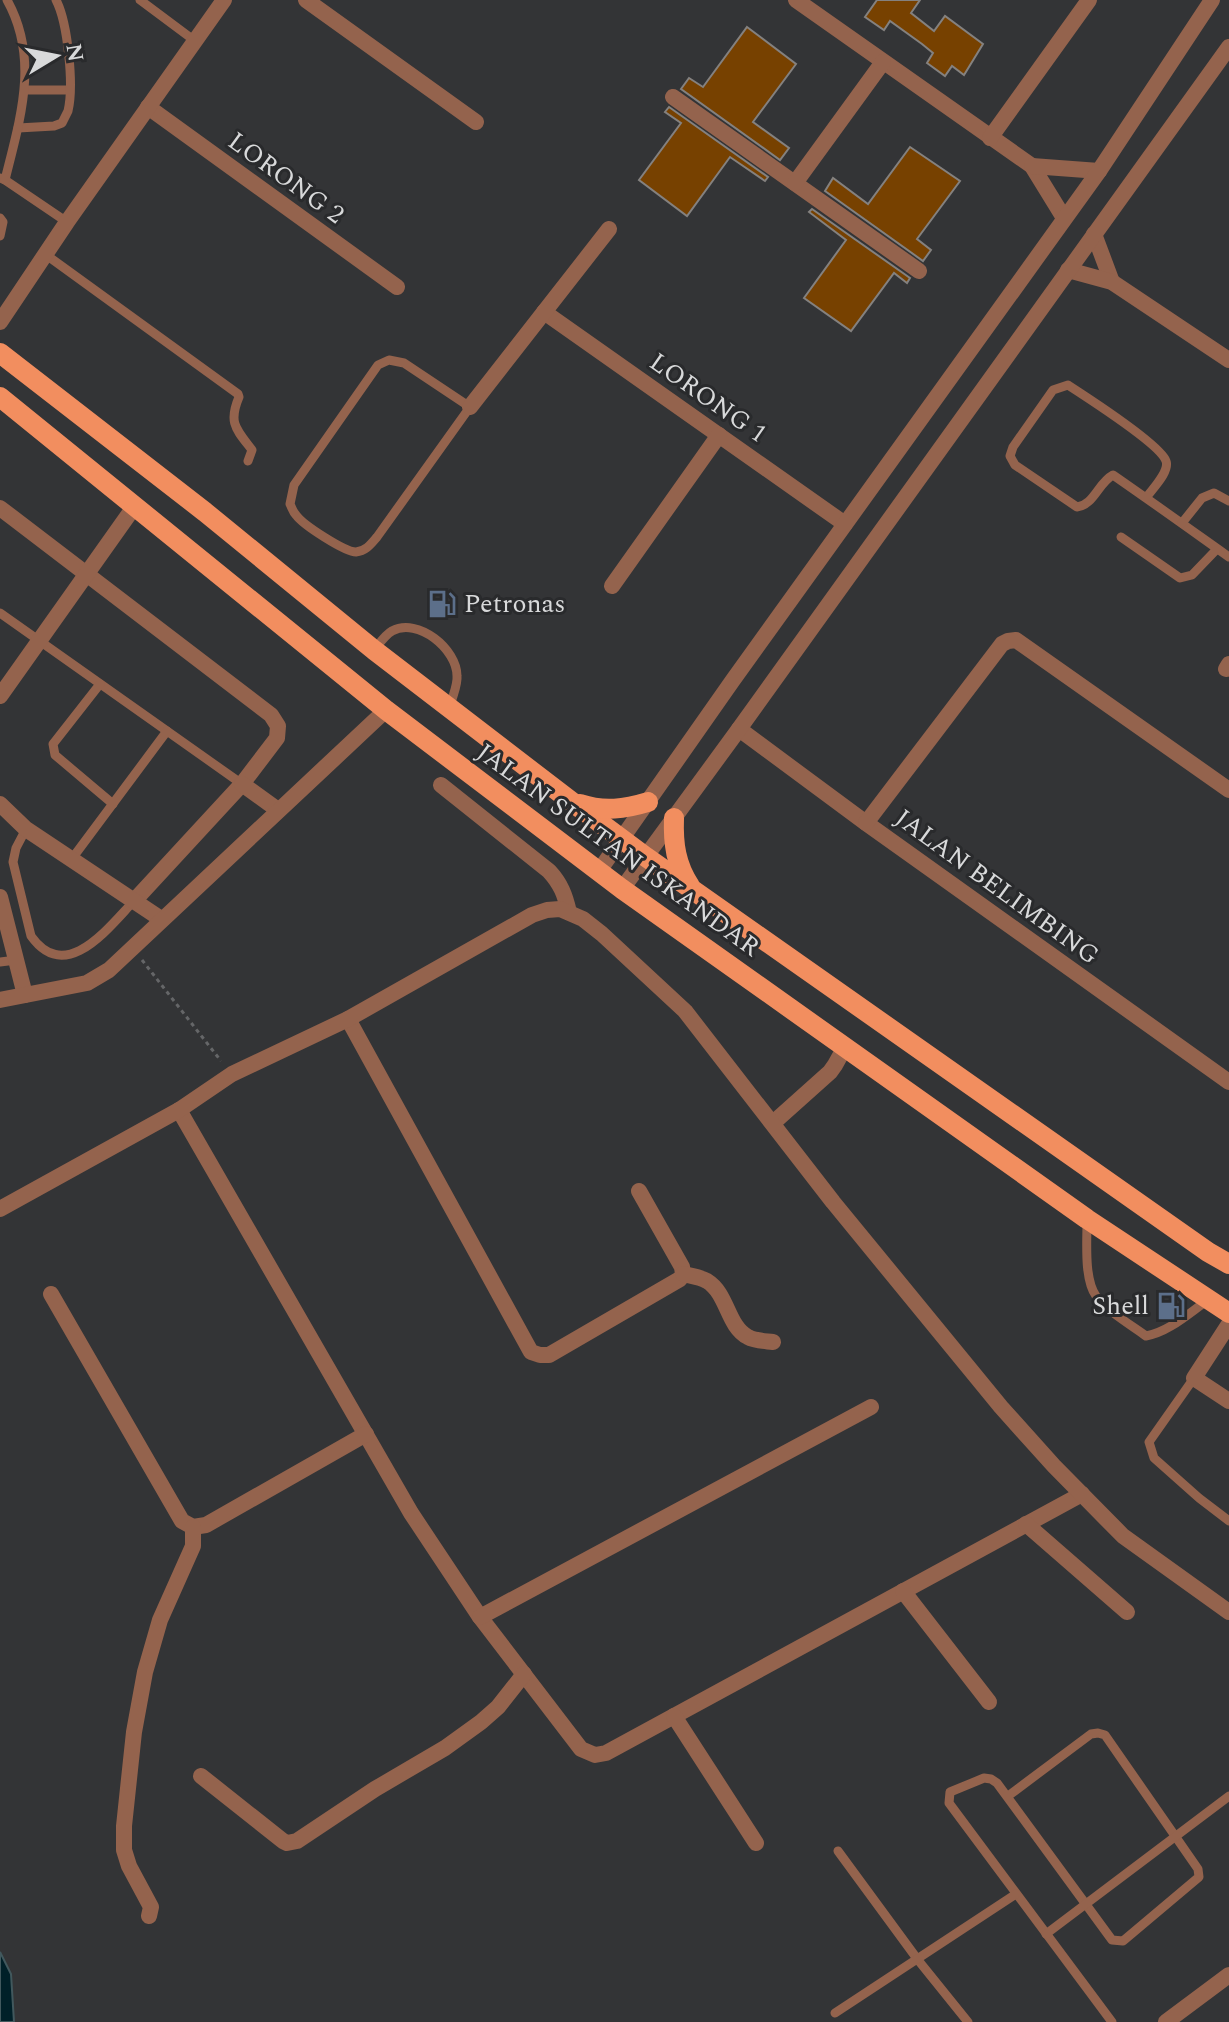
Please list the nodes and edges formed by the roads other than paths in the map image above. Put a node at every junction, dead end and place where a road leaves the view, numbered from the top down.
1 (7, 0) edge
2 (56, 0) edge
3 (140, 0) edge
4 (224, 0) edge
5 (306, 0) edge
6 (796, 0) edge
7 (1089, 0) edge
8 (1212, 0) edge
9 (195, 41) junction
10 (1229, 47) edge
11 (883, 62) junction
12 (25, 90) junction
13 (69, 90) junction
14 (673, 97) dead end
15 (148, 107) junction
16 (476, 122) dead end
17 (18, 128) junction
18 (990, 138) junction
19 (1032, 166) junction
20 (1099, 171) junction
21 (2, 179) edge
22 (795, 183) junction
23 (0, 218) edge
24 (1064, 218) junction
25 (67, 222) junction
26 (609, 229) dead end
27 (1094, 234) junction
28 (0, 236) edge
29 (45, 254) junction
30 (1068, 270) junction
31 (919, 271) dead end
32 (1112, 282) junction
33 (397, 287) dead end
34 (544, 312) junction
35 (0, 322) edge
36 (0, 353) edge
37 (1229, 360) edge
38 (0, 397) edge
39 (470, 407) junction
40 (719, 435) junction
41 (248, 461) dead end
42 (1146, 498) junction
43 (1229, 501) edge
44 (134, 507) junction
45 (0, 508) edge
46 (1182, 523) junction
47 (845, 524) junction
48 (1121, 537) dead end
49 (1217, 549) junction
50 (1229, 557) edge
51 (86, 576) junction
52 (612, 586) dead end
53 (0, 613) edge
54 (40, 642) junction
55 (374, 650) junction
56 (100, 684) junction
57 (0, 696) edge
58 (450, 708) junction
59 (386, 710) junction
60 (739, 729) junction
61 (167, 731) junction
62 (242, 784) junction
63 (441, 785) dead end
64 (1229, 790) edge
65 (572, 802) junction
66 (648, 802) junction
67 (0, 804) edge
68 (113, 804) junction
69 (278, 810) junction
70 (674, 818) junction
71 (866, 823) junction
72 (26, 829) junction
73 (623, 839) junction
74 (646, 857) junction
75 (71, 860) junction
76 (599, 871) junction
77 (622, 889) junction
78 (693, 890) junction
79 (0, 897) edge
80 (134, 901) junction
81 (569, 912) junction
82 (161, 919) junction
83 (8, 961) edge
84 (25, 995) junction
85 (0, 1000) edge
86 (348, 1019) junction
87 (845, 1047) junction
88 (1229, 1082) edge
89 (179, 1110) junction
90 (773, 1123) junction
91 (639, 1191) dead end
92 (0, 1209) edge
93 (1087, 1219) junction
94 (1229, 1264) edge
95 (683, 1274) junction
96 (51, 1294) dead end
97 (1208, 1300) junction
98 (1229, 1313) edge
99 (1229, 1324) edge
100 (773, 1342) dead end
101 (1194, 1378) junction
102 (1229, 1401) edge
103 (871, 1407) dead end
104 (366, 1434) junction
105 (1082, 1494) junction
106 (1229, 1521) edge
107 (1026, 1524) junction
108 (193, 1527) junction
109 (903, 1591) junction
110 (1127, 1612) dead end
111 (1229, 1612) edge
112 (480, 1617) junction
113 (524, 1674) junction
114 (989, 1702) dead end
115 (674, 1716) junction
116 (201, 1776) dead end
117 (1008, 1796) junction
118 (1229, 1796) edge
119 (1175, 1836) junction
120 (756, 1843) dead end
121 (838, 1851) dead end
122 (1016, 1894) junction
123 (1085, 1904) junction
124 (149, 1916) dead end
125 (1046, 1934) junction
126 (918, 1960) junction
127 (1229, 1975) edge
128 (835, 2013) dead end
129 (968, 2022) edge
130 (1112, 2022) edge
131 (1166, 2022) edge

1 - 12 lane
2 - 13 lane
3 - 9 lane
4 - 9 street
5 - 16 street
6 - 11 street
7 - 18 street
8 - 20 street
9 - 15 street
10 - 27 street
11 - 18 street
11 - 22 street
12 - 13 lane
12 - 17 lane
13 - 17 lane
14 - 22 street
15 - 25 street
15 - 33 street, LORONG 2
17 - 21 lane
18 - 19 street
19 - 20 street
19 - 24 street
20 - 24 street
21 - 25 lane
22 - 31 street
23 - 28 lane
24 - 47 street
25 - 29 street
26 - 34 street
27 - 30 street
27 - 32 street
29 - 35 street
29 - 41 lane
30 - 32 street
30 - 60 street
32 - 37 street
34 - 39 street
34 - 40 street, LORONG 1
36 - 55 main road, JALAN SULTAN ISKANDAR
38 - 44 main road, JALAN SULTAN ISKANDAR
39 - 39 lane
40 - 47 street, LORONG 1
40 - 52 street
42 - 42 lane
42 - 46 lane
43 - 46 lane
44 - 51 street
44 - 59 main road, JALAN SULTAN ISKANDAR
45 - 51 street
46 - 49 lane
47 - 66 street
48 - 49 lane
49 - 50 lane
51 - 54 street
51 - 62 street
53 - 54 lane
54 - 56 lane
54 - 57 street
55 - 58 main road, JALAN SULTAN ISKANDAR
55 - 58 lane
56 - 61 lane
56 - 68 lane
58 - 65 main road, JALAN SULTAN ISKANDAR
59 - 69 street
59 - 76 main road, JALAN SULTAN ISKANDAR
60 - 70 street
60 - 71 street, JALAN BELIMBING
61 - 62 lane
61 - 68 lane
62 - 69 street
62 - 80 street
63 - 81 street
64 - 71 street
65 - 66 main road
65 - 73 main road, JALAN SULTAN ISKANDAR
66 - 73 street
67 - 72 street
68 - 75 lane
69 - 82 street
70 - 74 street
70 - 78 main road
71 - 88 street, JALAN BELIMBING
72 - 75 street
72 - 80 lane
73 - 74 main road, JALAN SULTAN ISKANDAR
73 - 76 street
74 - 77 street
74 - 78 main road, JALAN SULTAN ISKANDAR
75 - 80 street
76 - 77 main road, JALAN SULTAN ISKANDAR
77 - 87 main road, JALAN SULTAN ISKANDAR
78 - 94 main road, JALAN SULTAN ISKANDAR
79 - 83 street
80 - 82 street
81 - 86 street
81 - 90 street
82 - 84 street
83 - 84 street
84 - 85 street
86 - 89 street
86 - 95 street
87 - 90 street
87 - 93 main road, JALAN SULTAN ISKANDAR
89 - 92 street
89 - 104 street
90 - 105 street
91 - 95 street
93 - 97 main road, JALAN SULTAN ISKANDAR
93 - 97 lane
95 - 100 street
96 - 108 street
97 - 98 main road, JALAN SULTAN ISKANDAR
99 - 101 street
101 - 102 street
101 - 106 lane
103 - 112 street
104 - 108 street
104 - 112 street
105 - 107 street
105 - 111 street
107 - 109 street
107 - 110 street
108 - 124 street
109 - 114 street
109 - 115 street
112 - 113 street
113 - 115 street
113 - 116 street
115 - 120 street
117 - 119 lane
117 - 122 lane
117 - 123 lane
118 - 119 lane
119 - 123 lane
119 - 123 lane
121 - 126 lane
122 - 125 lane
122 - 126 lane
123 - 125 lane
125 - 130 lane
126 - 128 lane
126 - 129 lane
127 - 131 street

